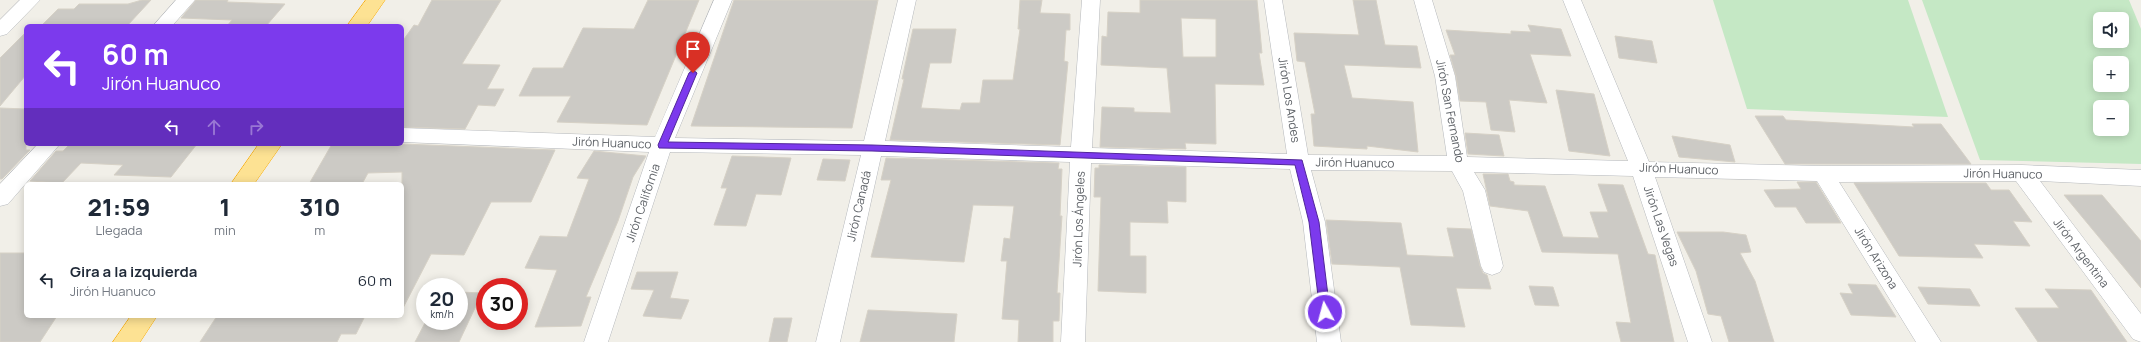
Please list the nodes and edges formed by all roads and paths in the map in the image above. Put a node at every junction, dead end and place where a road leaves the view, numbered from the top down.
1 (31, 0) edge
2 (186, 0) edge
3 (376, 0) edge
4 (723, 0) edge
5 (907, 0) edge
6 (1091, 0) edge
7 (1273, 0) edge
8 (1423, 0) edge
9 (1572, 0) edge
10 (164, 24) edge
11 (358, 24) edge
12 (0, 30) edge
13 (404, 135) edge
14 (662, 145) junction
15 (48, 146) edge
16 (270, 146) edge
17 (872, 148) junction
18 (1082, 154) junction
19 (1299, 162) junction
20 (1458, 164) junction
21 (1641, 168) junction
22 (1823, 174) junction
23 (2022, 174) junction
24 (2141, 178) edge
25 (243, 182) edge
26 (0, 198) edge
27 (1492, 266) dead end
28 (144, 318) edge
29 (2141, 332) edge
30 (126, 342) edge
31 (596, 342) edge
32 (828, 342) edge
33 (1073, 342) edge
34 (1329, 342) edge
35 (1700, 342) edge
36 (1929, 342) edge

1 - 12 street
2 - 10 street
3 - 11 highway
4 - 14 street, Jirón California
5 - 17 street, Jirón Canadá
6 - 18 street, Jirón Los Ángeles
7 - 19 street, Jirón Los Andes
8 - 20 street, Jirón San Fernando
9 - 21 street, Jirón Las Vegas
13 - 14 street, Jirón Huanuco
14 - 17 street, Jirón Huanuco
14 - 31 street, Jirón California
15 - 26 street
16 - 25 highway
17 - 18 street, Jirón Huanuco
17 - 32 street, Jirón Canadá
18 - 19 street, Jirón Huanuco
18 - 33 street, Jirón Los Ángeles
19 - 20 street, Jirón Huanuco
19 - 34 street, Jirón Los Andes
20 - 21 street, Jirón Huanuco
20 - 27 street, Jirón San Fernando
21 - 22 street, Jirón Huanuco
21 - 35 street, Jirón Las Vegas
22 - 23 street, Jirón Huanuco
22 - 36 street, Jirón Arizona
23 - 24 street, Jirón Huanuco
23 - 29 street, Jirón Argentina
28 - 30 highway

